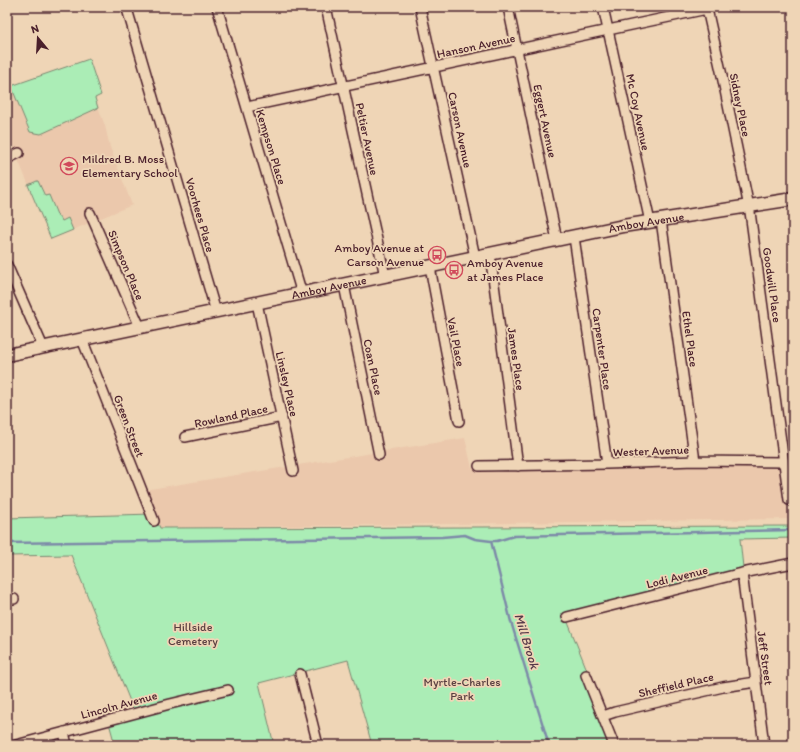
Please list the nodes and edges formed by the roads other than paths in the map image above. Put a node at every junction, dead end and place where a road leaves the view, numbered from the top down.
1 (218, 7) edge
2 (326, 7) edge
3 (420, 7) edge
4 (508, 7) edge
5 (603, 7) edge
6 (709, 8) edge
7 (127, 9) dead end
8 (608, 30) junction
9 (517, 50) junction
10 (434, 67) junction
11 (343, 86) junction
12 (247, 107) junction
13 (19, 154) dead end
14 (7, 158) edge
15 (793, 199) edge
16 (748, 206) junction
17 (90, 213) dead end
18 (655, 221) junction
19 (574, 236) junction
20 (557, 240) junction
21 (490, 254) junction
22 (475, 257) junction
23 (7, 265) edge
24 (430, 267) junction
25 (385, 276) junction
26 (344, 285) junction
27 (302, 294) junction
28 (257, 303) junction
29 (216, 312) junction
30 (140, 327) junction
31 (82, 339) junction
32 (43, 347) junction
33 (7, 355) edge
34 (282, 418) junction
35 (459, 421) dead end
36 (185, 437) dead end
37 (380, 455) dead end
38 (695, 461) junction
39 (784, 462) junction
40 (607, 464) junction
41 (479, 466) dead end
42 (518, 466) junction
43 (293, 471) dead end
44 (789, 500) dead end
45 (154, 521) dead end
46 (793, 563) edge
47 (742, 573) junction
48 (567, 617) dead end
49 (300, 674) dead end
50 (586, 675) dead end
51 (756, 682) junction
52 (228, 690) dead end
53 (603, 716) junction
54 (64, 732) junction
55 (16, 745) edge
56 (68, 745) edge
57 (318, 745) edge
58 (614, 745) edge
59 (764, 745) edge

1 - 12 street, Kempson Place
2 - 11 street, Peltier Avenue
3 - 10 street, Carson Avenue
4 - 9 street, Eggert Avenue
5 - 8 street, Mc Coy Avenue
6 - 8 street, Hanson Avenue
6 - 16 street, Sidney Place
7 - 29 street, Voorhees Place
8 - 9 street, Hanson Avenue
8 - 18 street, Mc Coy Avenue
9 - 10 street, Hanson Avenue
9 - 20 street, Eggert Avenue
10 - 11 street, Hanson Avenue
10 - 22 street, Carson Avenue
11 - 12 street, Hanson Avenue
11 - 25 street, Peltier Avenue
12 - 27 street, Kempson Place
13 - 14 street
15 - 16 street, Amboy Avenue
16 - 18 street, Amboy Avenue
16 - 39 street, Goodwill Place
17 - 30 street, Simpson Place
18 - 19 street, Amboy Avenue
18 - 38 street, Ethel Place
19 - 20 street, Amboy Avenue
19 - 40 street, Carpenter Place
20 - 21 street, Amboy Avenue
21 - 22 street, Amboy Avenue
21 - 42 street, James Place
22 - 24 street, Amboy Avenue
23 - 32 street
24 - 25 street, Amboy Avenue
24 - 35 street, Vail Place
25 - 26 street, Amboy Avenue
26 - 27 street, Amboy Avenue
26 - 37 street, Coan Place
27 - 28 street, Amboy Avenue
28 - 29 street, Amboy Avenue
28 - 34 street, Linsley Place
29 - 30 street, Amboy Avenue
30 - 31 street, Amboy Avenue
31 - 32 street, Amboy Avenue
31 - 45 street, Green Street
32 - 33 street, Amboy Avenue
34 - 36 street, Rowland Place
34 - 43 street, Linsley Place
38 - 39 street, Wester Avenue
38 - 40 street, Wester Avenue
39 - 44 street, Goodwill Place
40 - 42 street, Wester Avenue
41 - 42 street, Wester Avenue
46 - 47 street, Lodi Avenue
47 - 48 street, Lodi Avenue
47 - 51 street, Jeff Street
49 - 57 street
50 - 53 street
51 - 53 street, Sheffield Place
51 - 59 street, Jeff Street
52 - 54 street, Lincoln Avenue
53 - 58 street
54 - 55 street, Lincoln Avenue
54 - 56 street

